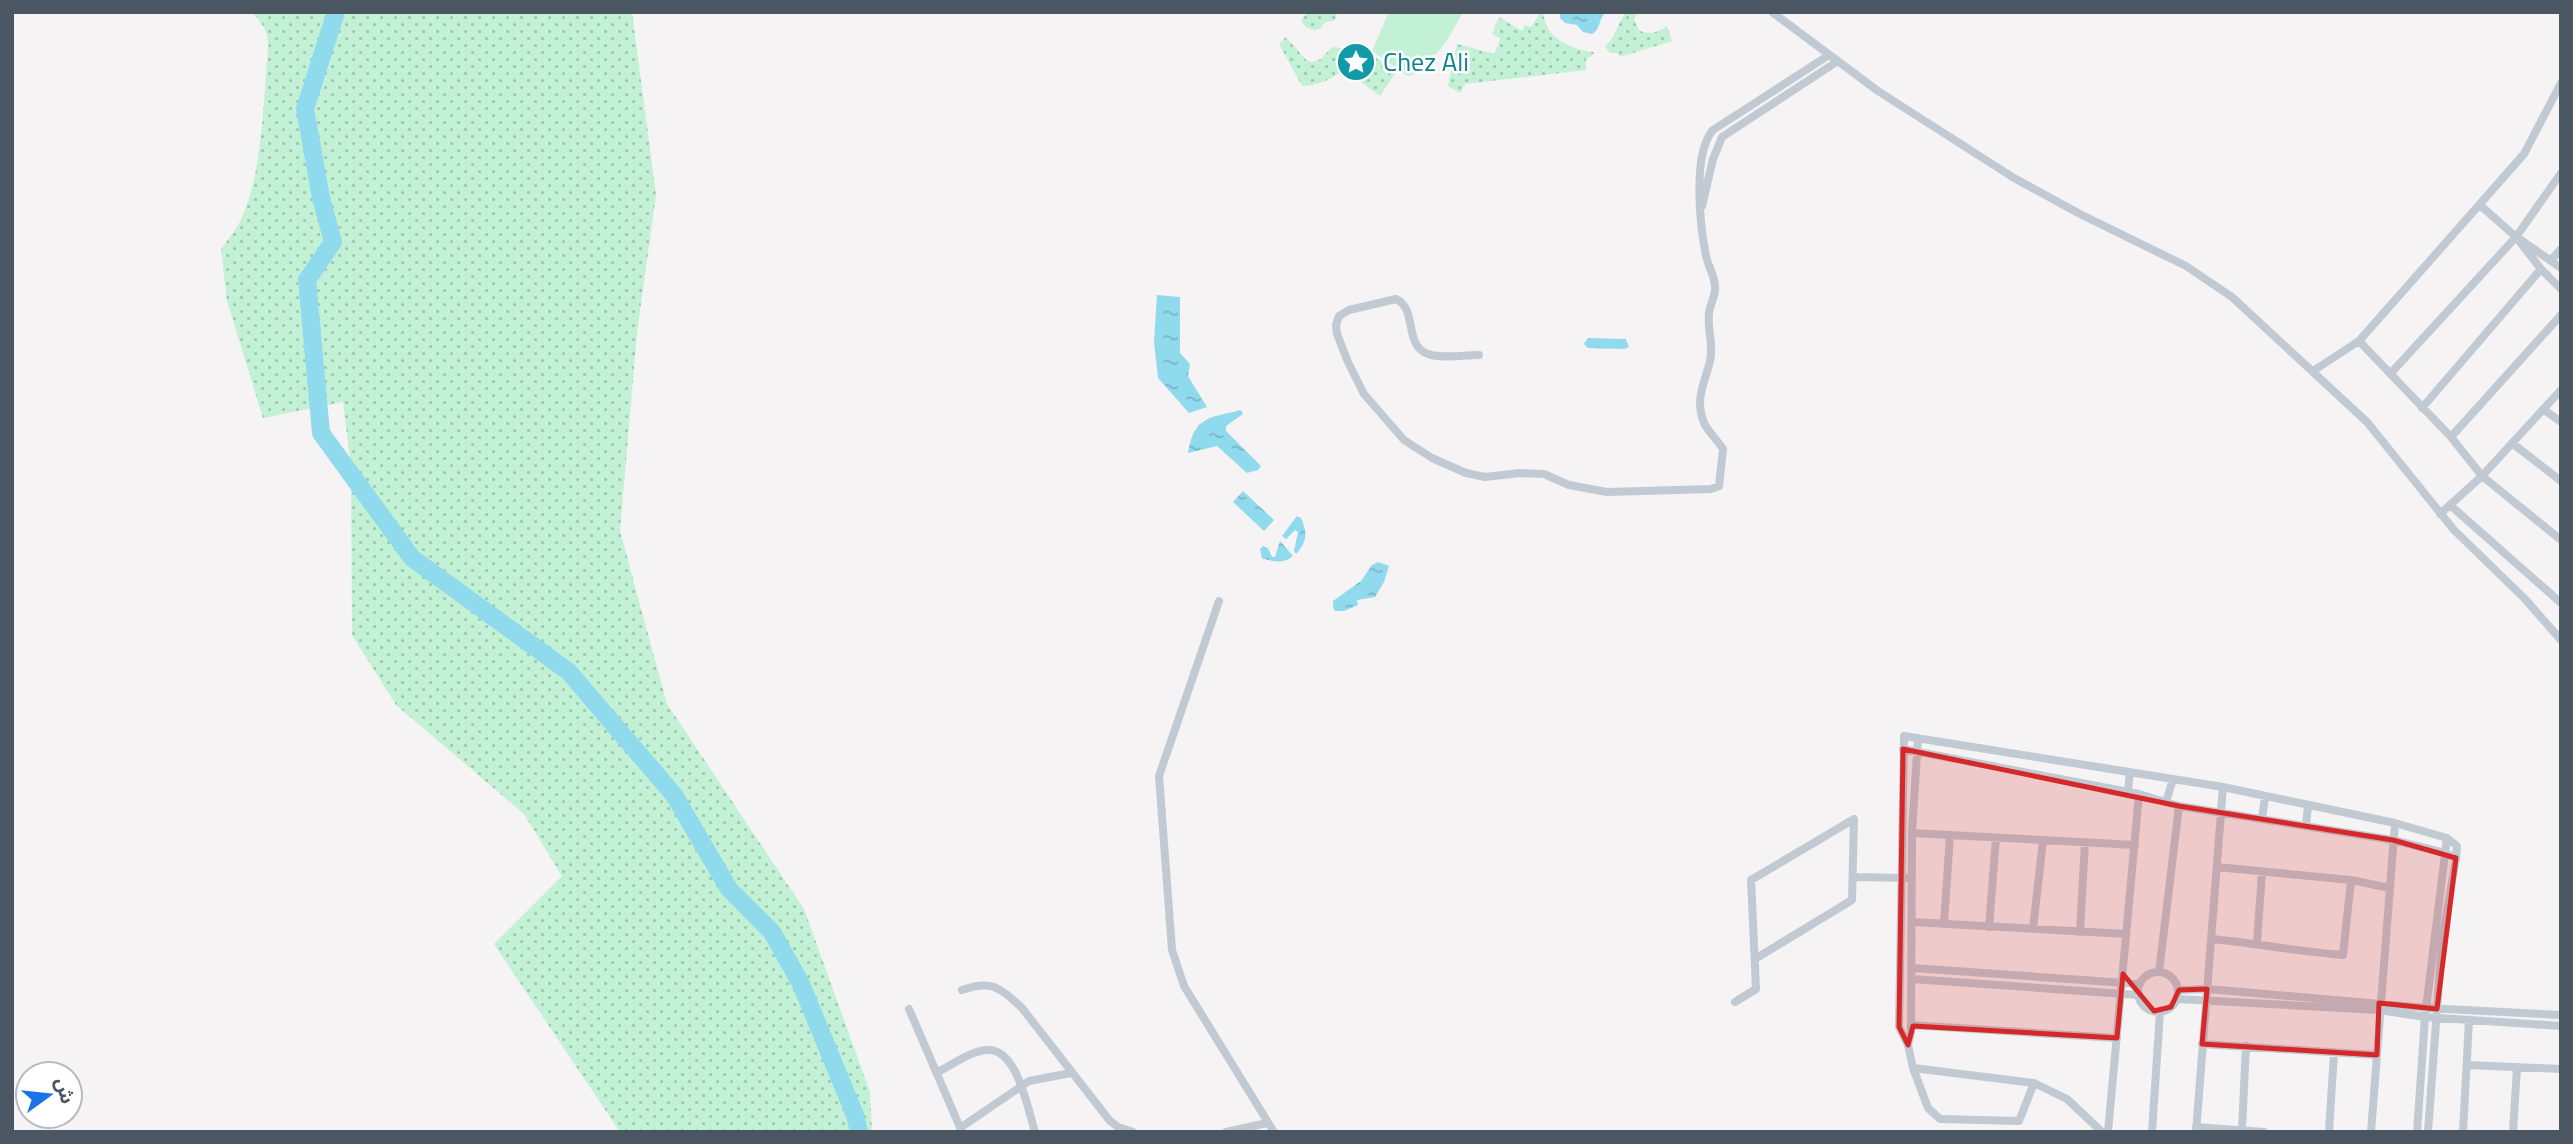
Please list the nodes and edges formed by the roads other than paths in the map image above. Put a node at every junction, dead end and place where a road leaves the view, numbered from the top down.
1 (1772, 12) edge
2 (1829, 55) junction
3 (1838, 61) junction
4 (2561, 83) edge
5 (1700, 169) junction
6 (1710, 172) junction
7 (2561, 173) edge
8 (2480, 205) junction
9 (1702, 208) junction
10 (2516, 237) junction
11 (2561, 249) edge
12 (2551, 260) junction
13 (2561, 268) edge
14 (2541, 269) junction
15 (2561, 289) edge
16 (2561, 315) edge
17 (2359, 341) junction
18 (1479, 355) dead end
19 (2313, 371) junction
20 (2391, 373) junction
21 (2561, 390) edge
22 (2422, 408) junction
23 (2543, 410) junction
24 (2561, 422) edge
25 (2451, 437) junction
26 (2512, 443) junction
27 (2482, 475) junction
28 (2561, 481) edge
29 (2450, 505) junction
30 (2440, 514) junction
31 (2561, 540) edge
32 (1219, 601) dead end
33 (2561, 603) edge
34 (2561, 640) edge
35 (1918, 738) junction
36 (1903, 749) junction
37 (1917, 751) junction
38 (2002, 751) junction
39 (2043, 758) junction
40 (2088, 765) junction
41 (1999, 767) junction
42 (2130, 772) junction
43 (2040, 775) junction
44 (2173, 779) junction
45 (2083, 783) junction
46 (2223, 787) junction
47 (2128, 792) junction
48 (2139, 794) junction
49 (2266, 797) junction
50 (2166, 802) junction
51 (2308, 805) junction
52 (2179, 806) junction
53 (2221, 813) junction
54 (2349, 814) junction
55 (2262, 819) junction
56 (2395, 822) junction
57 (2306, 826) junction
58 (2347, 832) junction
59 (1912, 833) junction
60 (1950, 835) junction
61 (1996, 838) junction
62 (2447, 838) junction
63 (2043, 840) junction
64 (2393, 840) junction
65 (2085, 842) junction
66 (2135, 845) junction
67 (2445, 853) junction
68 (2456, 858) junction
69 (2217, 867) junction
70 (2262, 872) junction
71 (1854, 877) junction
72 (1901, 877) junction
73 (1912, 880) junction
74 (2351, 880) junction
75 (2390, 888) junction
76 (1912, 922) junction
77 (1944, 924) junction
78 (1989, 926) junction
79 (2033, 929) junction
80 (2080, 932) junction
81 (2126, 934) junction
82 (2212, 939) junction
83 (2257, 943) junction
84 (1755, 959) junction
85 (1912, 968) junction
86 (2159, 972) junction
87 (1912, 979) junction
88 (2122, 983) junction
89 (2140, 984) junction
90 (2208, 989) junction
91 (962, 990) dead end
92 (2121, 993) junction
93 (2177, 994) junction
94 (2139, 995) junction
95 (2206, 999) junction
96 (1735, 1002) dead end
97 (2380, 1006) junction
98 (909, 1009) dead end
99 (2160, 1012) junction
100 (2426, 1013) junction
101 (2437, 1013) junction
102 (2561, 1015) edge
103 (2469, 1020) junction
104 (1912, 1026) junction
105 (2561, 1026) edge
106 (2117, 1038) junction
107 (2202, 1044) junction
108 (1908, 1045) junction
109 (2246, 1046) junction
110 (2334, 1052) junction
111 (2377, 1055) junction
112 (2467, 1065) junction
113 (2517, 1067) junction
114 (1913, 1068) junction
115 (2561, 1069) edge
116 (938, 1072) junction
117 (1070, 1073) junction
118 (2034, 1083) junction
119 (1022, 1085) junction
120 (1267, 1123) junction
121 (2242, 1129) junction
122 (961, 1130) edge
123 (2196, 1130) edge
124 (1035, 1132) edge
125 (1133, 1132) edge
126 (1226, 1132) edge
127 (1274, 1132) edge
128 (2102, 1132) edge
129 (2108, 1132) edge
130 (2152, 1132) edge
131 (2264, 1132) edge
132 (2329, 1132) edge
133 (2371, 1132) edge
134 (2417, 1132) edge
135 (2428, 1132) edge
136 (2463, 1132) edge
137 (2513, 1132) edge

1 - 2 street
2 - 3 street
2 - 5 street
3 - 6 street
3 - 19 street
4 - 8 street
5 - 6 street
5 - 9 street
6 - 9 street
7 - 10 street
8 - 10 street
8 - 17 street
9 - 18 street
10 - 12 street
10 - 14 street
10 - 20 street
11 - 12 street
12 - 13 street
14 - 15 street
14 - 22 street
16 - 25 street
17 - 19 street
17 - 20 street
19 - 30 street
20 - 22 street
21 - 23 street
22 - 25 street
23 - 24 street
23 - 26 street
25 - 27 street
26 - 27 street
26 - 28 street
27 - 29 street
27 - 31 street
29 - 30 street
29 - 33 street
30 - 34 street
32 - 120 street
35 - 36 street
35 - 37 street
35 - 38 street
36 - 37 street
36 - 72 street
37 - 41 street
37 - 59 street
38 - 39 street
38 - 41 street
39 - 40 street
39 - 43 street
40 - 42 street
40 - 45 street
41 - 43 street
42 - 44 street
42 - 47 street
43 - 45 street
44 - 46 street
44 - 50 street
45 - 47 street
46 - 49 street
46 - 53 street
47 - 48 street
48 - 50 street
48 - 66 street
49 - 51 street
49 - 55 street
50 - 52 street
51 - 54 street
51 - 57 street
52 - 53 street
52 - 86 street
53 - 55 street
53 - 69 street
54 - 56 street
54 - 58 street
55 - 57 street
56 - 62 street
56 - 64 street
57 - 58 street
58 - 64 street
59 - 60 street
59 - 73 street
60 - 61 street
60 - 77 street
61 - 63 street
61 - 78 street
62 - 67 street
62 - 68 street
63 - 65 street
63 - 79 street
64 - 67 street
64 - 75 street
65 - 66 street
65 - 80 street
66 - 81 street
67 - 68 street
67 - 100 street
68 - 101 street
69 - 70 street
69 - 82 street
70 - 74 street
70 - 83 street
71 - 72 street
71 - 84 street
71 - 84 street
72 - 73 street
72 - 108 street
73 - 76 street
74 - 75 street
74 - 83 street
75 - 97 street
76 - 77 street
76 - 85 street
77 - 78 street
78 - 79 street
79 - 80 street
80 - 81 street
81 - 88 street
82 - 83 street
82 - 90 street
84 - 96 street
85 - 87 street
85 - 88 street
86 - 89 street
86 - 93 street
87 - 92 street
87 - 104 street
88 - 89 street
88 - 92 street
89 - 94 street
90 - 93 street
90 - 95 street
90 - 97 street
91 - 117 street
92 - 94 street
92 - 106 street
93 - 95 street
93 - 99 street
94 - 99 street
95 - 97 street
95 - 107 street
97 - 100 street
97 - 111 street
98 - 116 street
99 - 130 street
100 - 101 street
100 - 134 street
101 - 102 street
101 - 103 street
101 - 135 street
103 - 105 street
103 - 112 street
104 - 106 street
104 - 108 street
106 - 129 street
107 - 109 street
107 - 123 street
108 - 114 street
109 - 110 street
109 - 121 street
110 - 111 street
110 - 132 street
111 - 133 street
112 - 113 street
112 - 136 street
113 - 115 street
113 - 137 street
114 - 118 street
114 - 118 street
116 - 119 street
116 - 122 street
117 - 119 street
117 - 125 street
118 - 128 street
119 - 122 street
119 - 124 street
120 - 126 street
120 - 127 street
121 - 123 street
121 - 131 street

